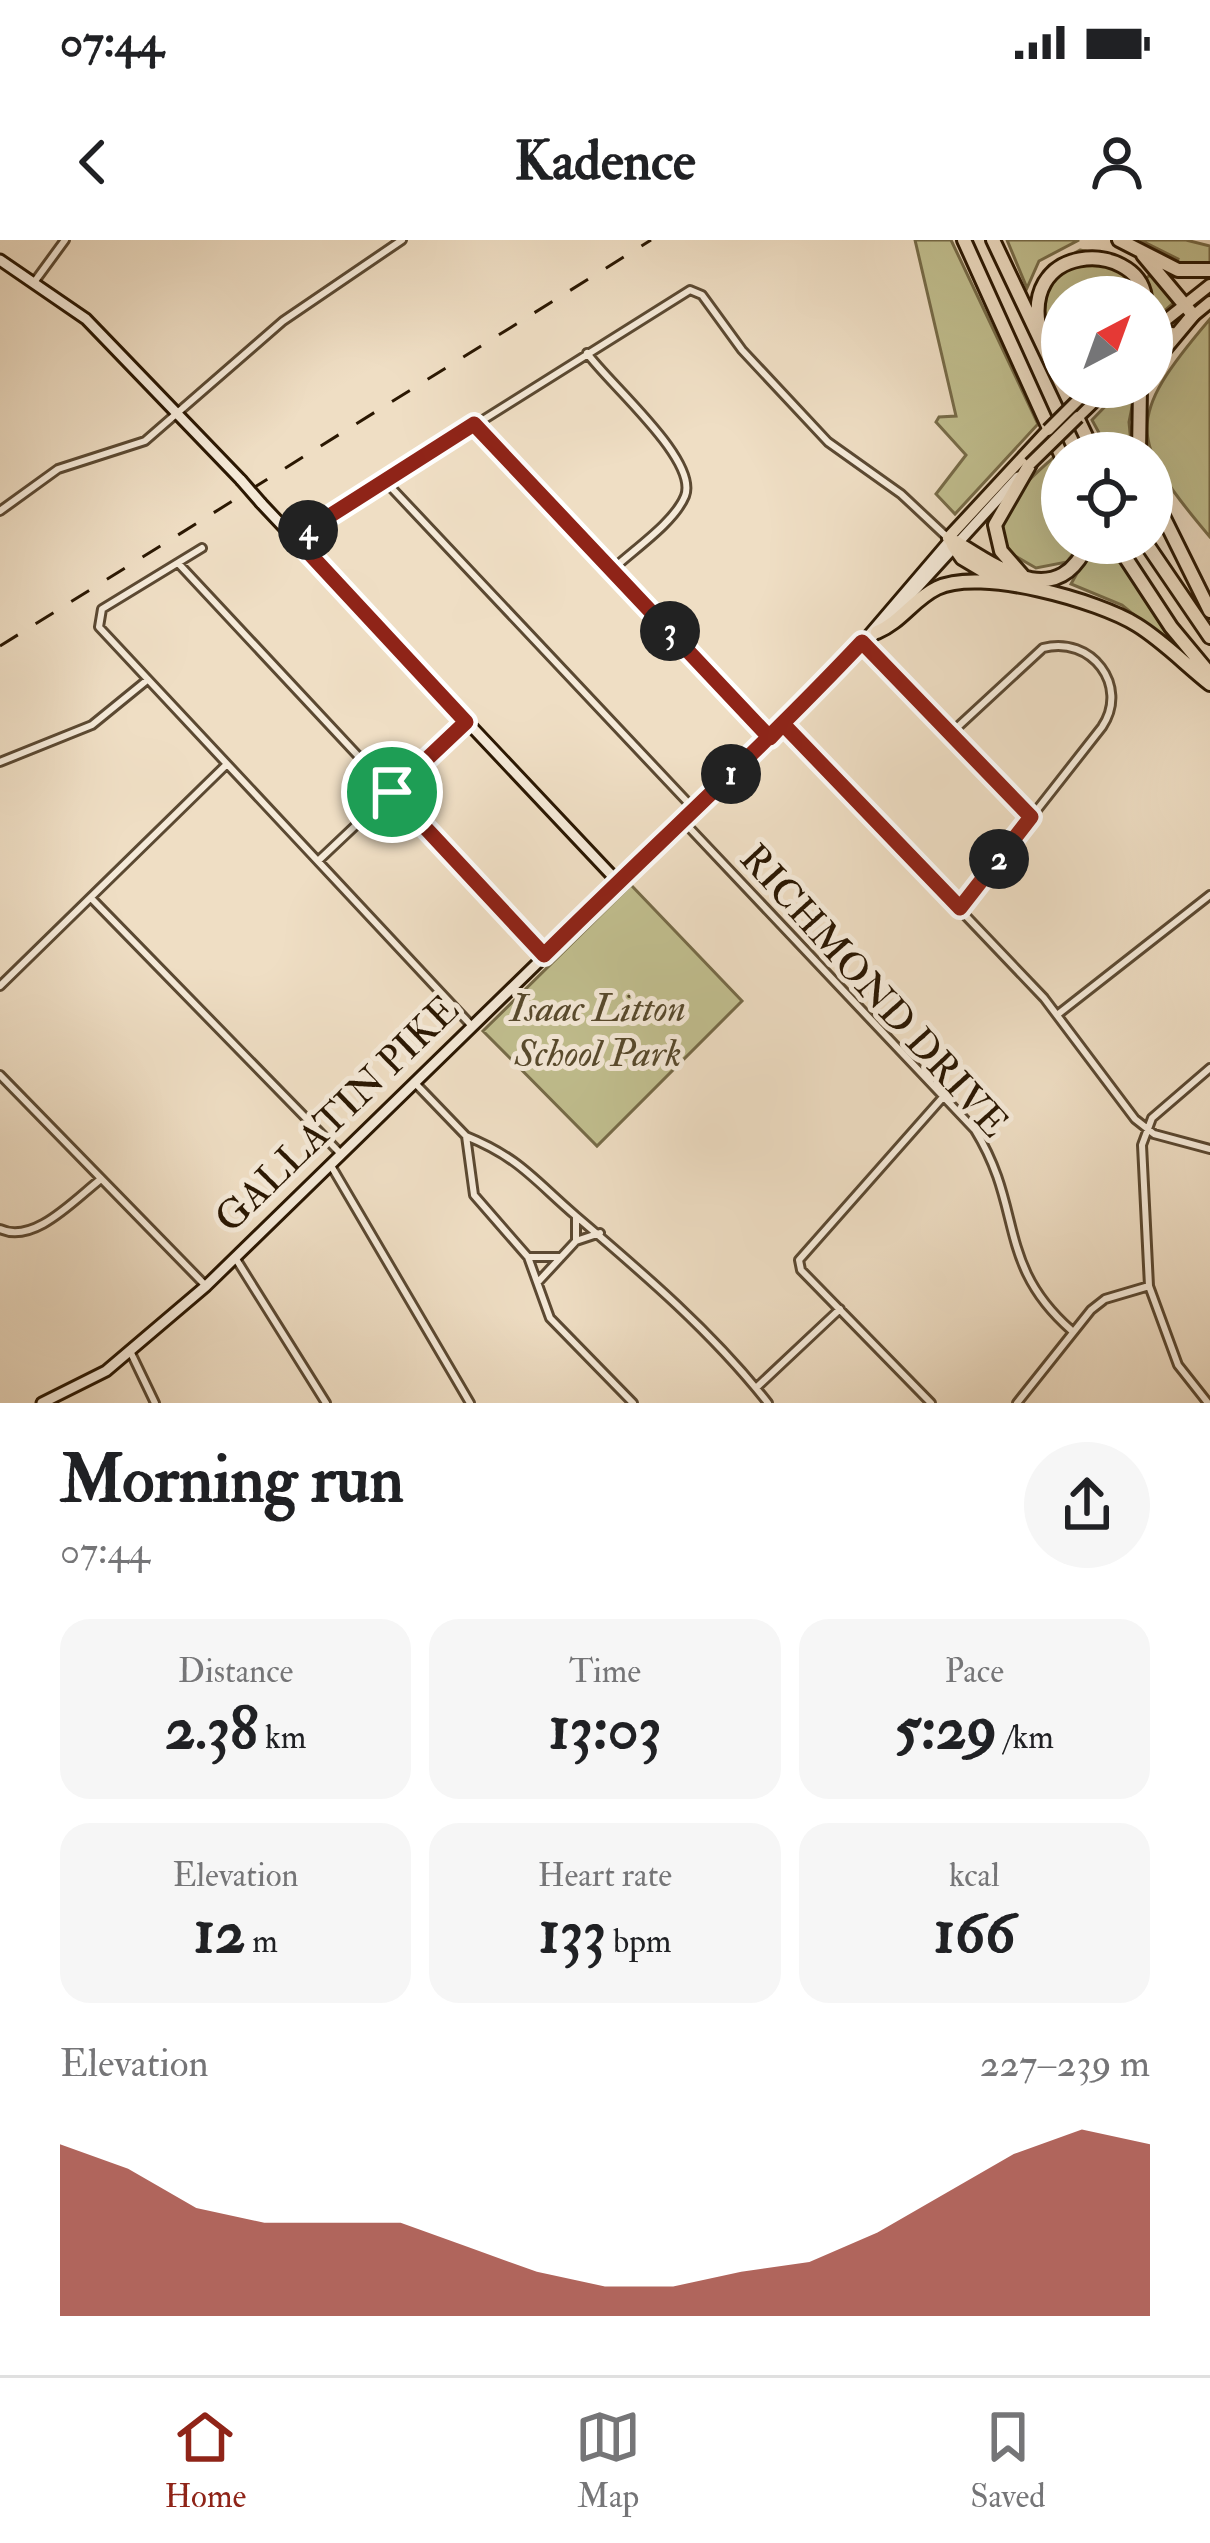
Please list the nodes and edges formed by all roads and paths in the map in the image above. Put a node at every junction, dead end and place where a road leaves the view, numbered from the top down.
1 (65, 240) edge
2 (403, 240) edge
3 (964, 240) edge
4 (993, 240) edge
5 (1119, 240) edge
6 (1143, 255) junction
7 (0, 260) edge
8 (1210, 270) edge
9 (1042, 276) edge
10 (1138, 276) edge
11 (1041, 279) edge
12 (34, 281) junction
13 (1210, 285) edge
14 (1210, 302) edge
15 (1189, 310) junction
16 (1173, 319) edge
17 (1173, 327) edge
18 (1041, 333) edge
19 (1173, 333) edge
20 (1041, 351) edge
21 (587, 353) junction
22 (1072, 408) edge
23 (1085, 408) edge
24 (179, 413) junction
25 (474, 424) junction
26 (1051, 432) edge
27 (1026, 460) junction
28 (385, 481) junction
29 (0, 511) edge
30 (1173, 536) edge
31 (295, 538) junction
32 (952, 542) junction
33 (202, 548) dead end
34 (178, 563) junction
35 (1076, 564) edge
36 (1130, 564) edge
37 (1160, 564) edge
38 (613, 570) junction
39 (1018, 581) junction
40 (1210, 611) edge
41 (877, 632) junction
42 (1210, 637) edge
43 (862, 642) junction
44 (1210, 674) edge
45 (146, 681) junction
46 (1210, 684) edge
47 (466, 722) junction
48 (783, 724) junction
49 (950, 734) junction
50 (770, 738) junction
51 (0, 762) edge
52 (227, 764) junction
53 (392, 792) junction
54 (694, 809) junction
55 (1031, 817) junction
56 (683, 821) junction
57 (318, 860) junction
58 (618, 882) junction
59 (1210, 895) edge
60 (92, 898) junction
61 (960, 908) junction
62 (544, 955) junction
63 (1, 984) edge
64 (1057, 1015) junction
65 (471, 1025) junction
66 (1210, 1068) edge
67 (0, 1075) edge
68 (414, 1082) junction
69 (944, 1096) junction
70 (1145, 1129) junction
71 (466, 1136) junction
72 (1210, 1149) edge
73 (340, 1154) junction
74 (330, 1164) junction
75 (100, 1179) junction
76 (576, 1216) junction
77 (0, 1229) edge
78 (599, 1233) junction
79 (576, 1241) junction
80 (234, 1257) junction
81 (529, 1257) junction
82 (561, 1257) junction
83 (538, 1282) junction
84 (206, 1286) junction
85 (1149, 1286) junction
86 (840, 1309) junction
87 (1071, 1330) junction
88 (131, 1353) junction
89 (756, 1388) junction
90 (1196, 1393) junction
91 (42, 1403) edge
92 (155, 1403) edge
93 (326, 1403) edge
94 (470, 1403) edge
95 (634, 1403) edge
96 (768, 1403) edge
97 (931, 1403) edge
98 (1017, 1403) edge
99 (1188, 1403) edge
100 (1208, 1403) edge

1 - 12 street
2 - 24 street
3 - 26 highway
4 - 20 highway
5 - 6 highway
6 - 8 highway
6 - 15 highway
7 - 12 main road
9 - 10 highway
11 - 18 highway
12 - 24 main road
13 - 15 main road
14 - 15 main road
15 - 16 main road
15 - 17 main road
15 - 19 highway
21 - 25 street
21 - 32 street
21 - 38 street
22 - 27 main road, GALLATIN PIKE, bridge
23 - 27 main road, GALLATIN PIKE, bridge
24 - 29 street
24 - 31 main road, bridge
25 - 28 street
25 - 38 street
27 - 32 main road, GALLATIN PIKE
27 - 39 highway
28 - 31 street
28 - 54 street
30 - 40 highway
31 - 47 main road
32 - 39 highway
32 - 41 main road, GALLATIN PIKE
32 - 43 main road, GALLATIN PIKE
33 - 34 street
34 - 45 street
34 - 53 street
35 - 39 highway
36 - 44 highway
37 - 42 highway
38 - 50 street
39 - 41 highway
39 - 46 highway
41 - 43 main road, GALLATIN PIKE
43 - 48 main road, GALLATIN PIKE
43 - 49 street
45 - 51 street
45 - 52 street
47 - 53 street
47 - 58 main road
48 - 50 main road, GALLATIN PIKE
48 - 61 street
49 - 55 street
49 - 55 street
50 - 54 main road, GALLATIN PIKE
52 - 57 street
52 - 60 street
53 - 57 street
53 - 62 street
54 - 56 main road, GALLATIN PIKE
55 - 61 street
56 - 58 main road, GALLATIN PIKE
56 - 69 street, RICHMOND DRIVE
57 - 65 street
58 - 62 main road, GALLATIN PIKE
59 - 64 street
60 - 63 street
60 - 73 street
61 - 64 street
62 - 65 main road, GALLATIN PIKE
64 - 70 street
65 - 68 main road, GALLATIN PIKE
66 - 70 street
67 - 75 street
68 - 71 street
68 - 73 main road, GALLATIN PIKE
69 - 86 street
69 - 87 street, RICHMOND DRIVE
70 - 72 street
70 - 85 street
71 - 76 street
71 - 81 street
73 - 74 main road, GALLATIN PIKE
74 - 80 main road, GALLATIN PIKE
74 - 94 street
75 - 77 street
75 - 84 street
76 - 78 street
76 - 79 street
78 - 79 street
78 - 89 street
79 - 82 street
80 - 84 main road, GALLATIN PIKE
80 - 93 street
81 - 82 street
81 - 83 street
82 - 83 street
83 - 95 street
84 - 88 main road, GALLATIN PIKE
85 - 87 street
85 - 90 street
86 - 89 street
86 - 97 street
87 - 98 street
88 - 91 main road, GALLATIN PIKE
88 - 92 street
89 - 96 street
90 - 99 street
90 - 100 street

